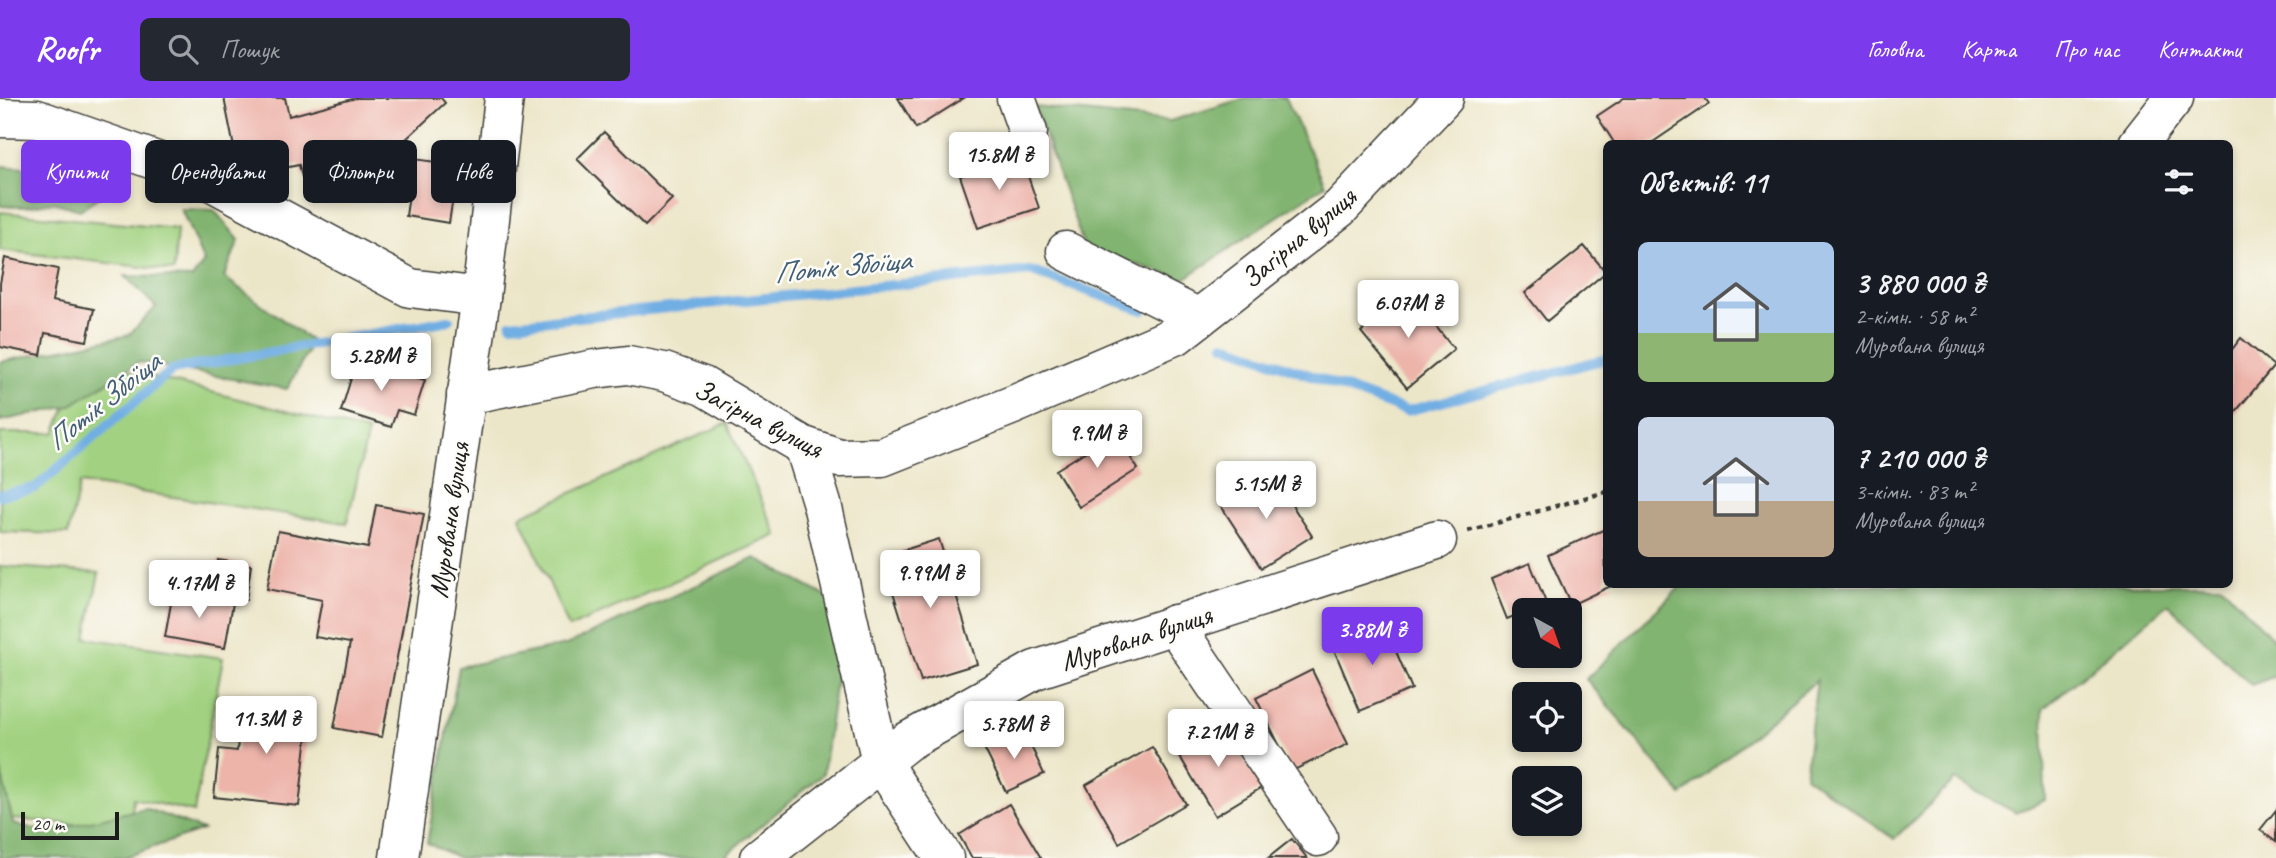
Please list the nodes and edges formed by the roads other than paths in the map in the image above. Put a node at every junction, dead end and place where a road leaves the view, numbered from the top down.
1 (504, 98) edge
2 (1444, 98) edge
3 (2174, 98) edge
4 (0, 118) edge
5 (2141, 140) edge
6 (1066, 251) dead end
7 (481, 297) junction
8 (1199, 318) junction
9 (466, 395) junction
10 (804, 446) junction
11 (1437, 540) road end
12 (1174, 624) junction
13 (881, 762) junction
14 (1318, 837) dead end
15 (400, 858) edge
16 (759, 858) edge
17 (944, 858) edge

1 - 7 street, Мурована вулиця
2 - 8 street, Загірна вулиця
3 - 5 street
4 - 7 street
6 - 8 street
7 - 9 street, Мурована вулиця
8 - 10 street, Загірна вулиця
9 - 10 street, Загірна вулиця
9 - 15 street, Мурована вулиця
10 - 13 street
11 - 12 street, Мурована вулиця
12 - 13 street, Мурована вулиця
12 - 14 street
13 - 16 street, Мурована вулиця
13 - 17 street

